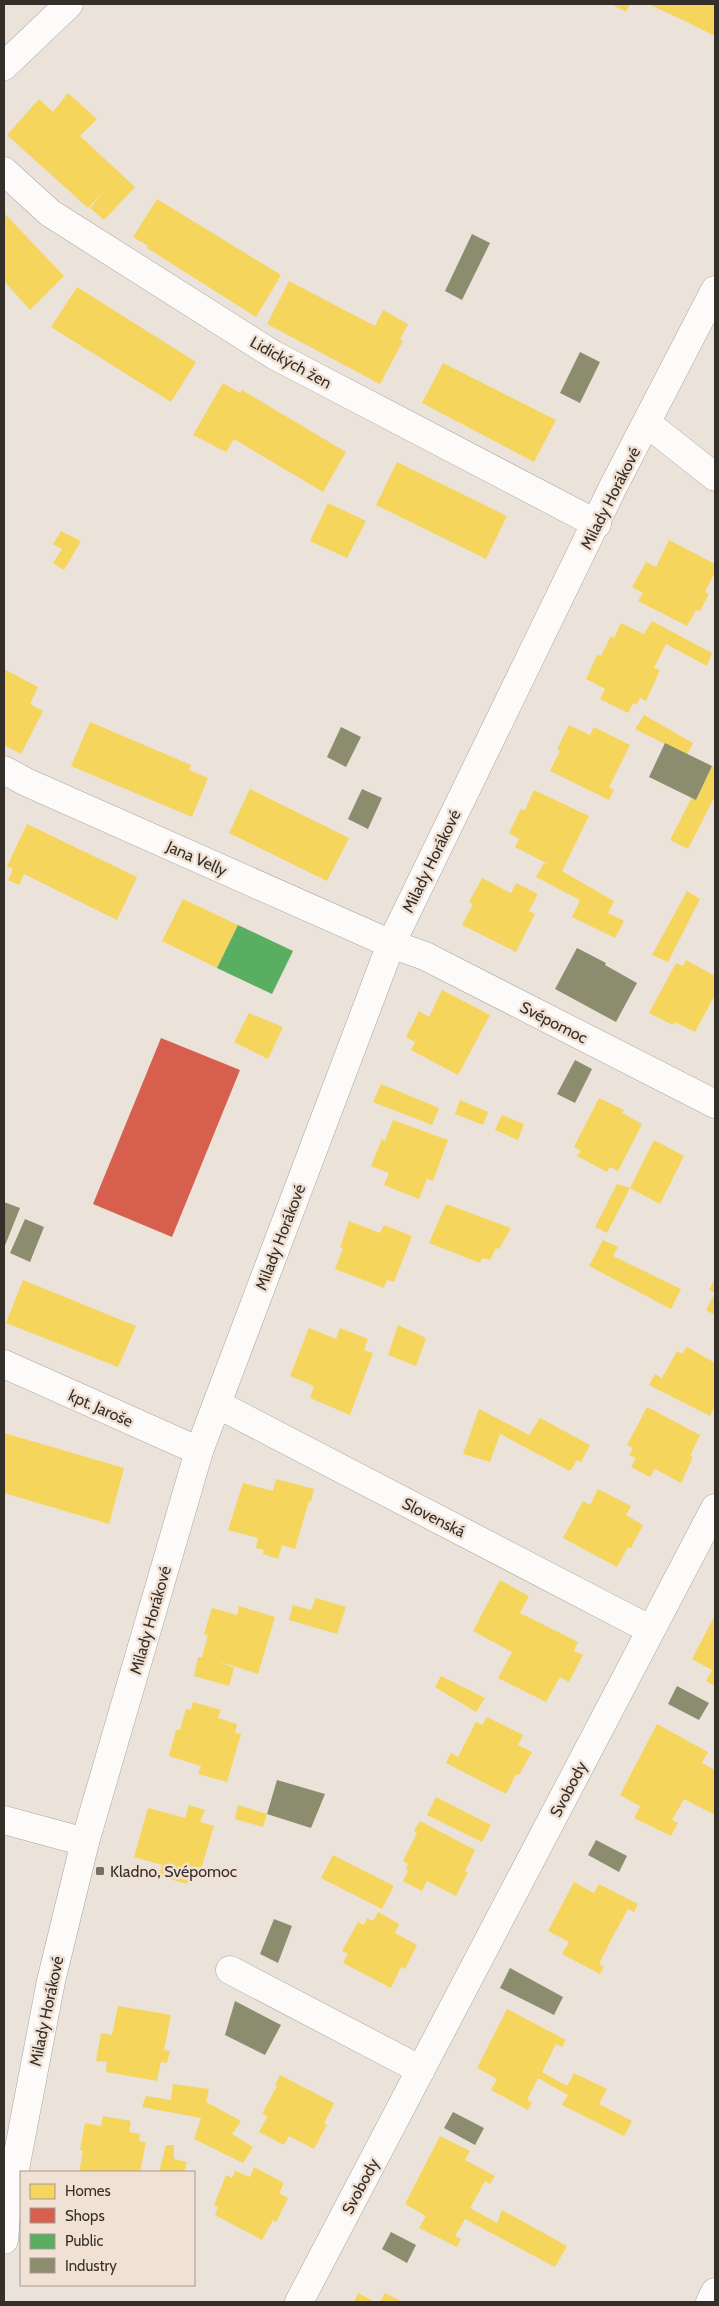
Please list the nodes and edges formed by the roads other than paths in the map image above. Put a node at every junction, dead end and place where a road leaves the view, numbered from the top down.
1 (69, 4) edge
2 (4, 66) edge
3 (4, 170) edge
4 (715, 290) edge
5 (648, 424) junction
6 (715, 477) edge
7 (597, 524) junction
8 (4, 770) edge
9 (391, 944) junction
10 (715, 1104) edge
11 (4, 1364) edge
12 (218, 1404) junction
13 (199, 1451) junction
14 (715, 1508) edge
15 (652, 1630) junction
16 (4, 1820) edge
17 (85, 1842) junction
18 (230, 1970) dead end
19 (421, 2070) junction
20 (4, 2240) edge
21 (715, 2292) edge
22 (299, 2302) edge
23 (710, 2302) edge

1 - 2 street
3 - 7 street, Lidických žen
4 - 5 street, Milady Horákové
5 - 6 street
5 - 7 street, Milady Horákové
7 - 9 street, Milady Horákové
8 - 9 street, Jana Velly
9 - 10 street, Svépomoc
9 - 12 street, Milady Horákové
11 - 13 street, kpt. Jaroše
12 - 13 street, Milady Horákové
12 - 15 street, Slovenská
13 - 17 street, Milady Horákové
14 - 15 street, Svobody
15 - 19 street, Svobody
16 - 17 street
17 - 20 street, Milady Horákové
18 - 19 street
19 - 22 street, Svobody
21 - 23 street

